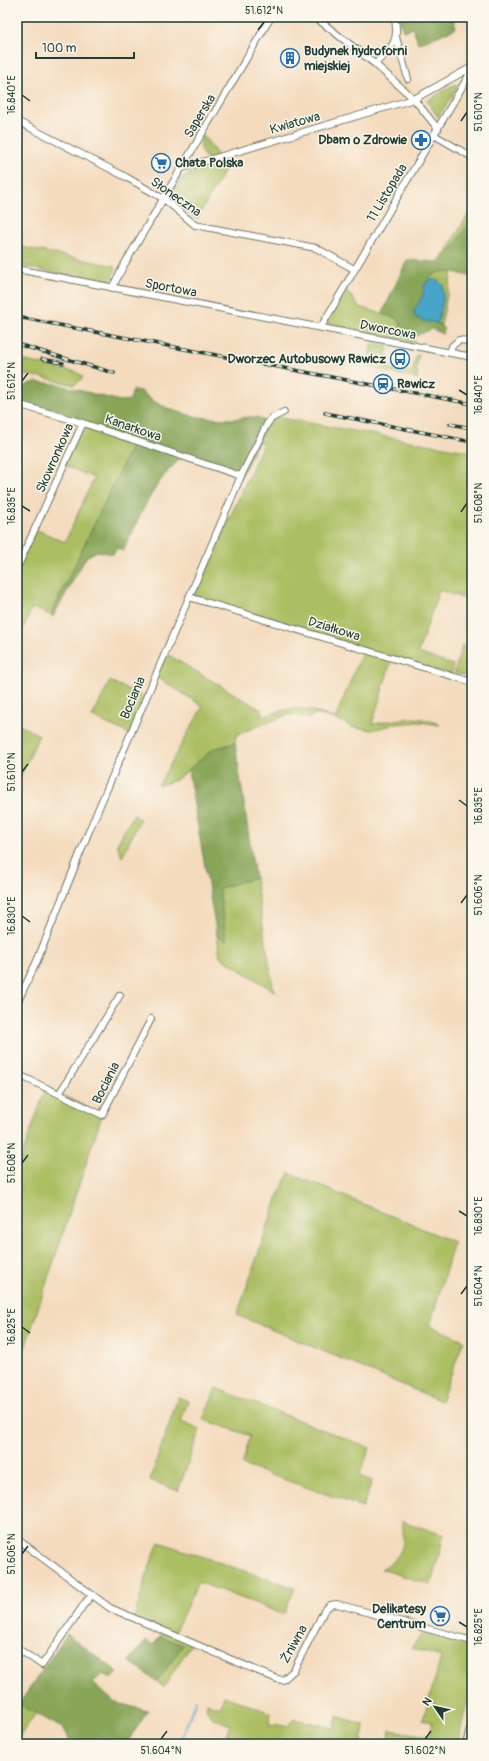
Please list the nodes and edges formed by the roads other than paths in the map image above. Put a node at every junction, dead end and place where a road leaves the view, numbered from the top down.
1 (271, 17) edge
2 (315, 17) edge
3 (394, 17) edge
4 (396, 37) junction
5 (375, 64) junction
6 (472, 69) edge
7 (408, 79) dead end
8 (414, 100) junction
9 (17, 121) edge
10 (438, 129) junction
11 (434, 135) junction
12 (472, 157) edge
13 (182, 168) junction
14 (164, 199) junction
15 (17, 269) edge
16 (354, 269) junction
17 (112, 288) junction
18 (321, 328) junction
19 (472, 346) edge
20 (450, 353) junction
21 (472, 356) edge
22 (17, 404) edge
23 (284, 412) dead end
24 (83, 423) junction
25 (241, 476) junction
26 (17, 568) edge
27 (189, 597) junction
28 (472, 682) edge
29 (120, 995) dead end
30 (17, 1003) edge
31 (151, 1019) dead end
32 (17, 1074) edge
33 (59, 1094) junction
34 (17, 1539) edge
35 (92, 1595) junction
36 (472, 1641) edge
37 (17, 1648) edge
38 (472, 1725) edge
39 (467, 1744) edge

1 - 13 street, Saperska
2 - 5 street
3 - 4 street
4 - 5 street
4 - 7 street
5 - 8 street
6 - 8 street, Kwiatowa
6 - 10 street, 11 Listopada
8 - 10 street
8 - 13 street, Kwiatowa
9 - 14 street, Słoneczna
10 - 11 street, 11 Listopada
11 - 12 street
11 - 16 street, 11 Listopada
13 - 14 street, Saperska
14 - 16 street, Słoneczna
14 - 17 street, Saperska
15 - 17 street, Sportowa
16 - 18 street, 11 Listopada
17 - 18 street, Sportowa
18 - 20 street, Dworcowa
19 - 20 street
20 - 21 street, Dworcowa
22 - 24 street, Kanarkowa
23 - 25 street, Bociania
24 - 25 street, Kanarkowa
24 - 26 street, Skowronkowa
25 - 27 street, Bociania
27 - 28 street, Działkowa
27 - 30 street, Bociania
29 - 33 street
31 - 33 street, Bociania
32 - 33 street, Bociania
34 - 35 street, Żniwna
35 - 36 street, Żniwna
35 - 37 street
38 - 39 street

